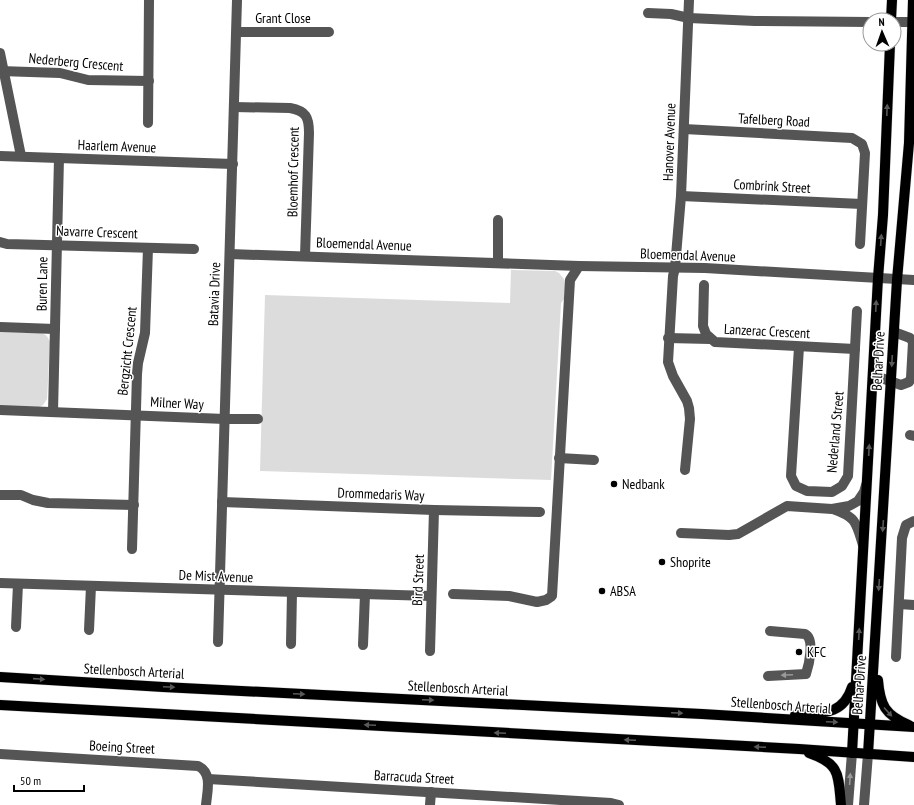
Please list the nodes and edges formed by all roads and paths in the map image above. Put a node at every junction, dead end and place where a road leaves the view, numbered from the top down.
1 (149, 0) edge
2 (237, 0) edge
3 (689, 0) edge
4 (892, 0) edge
5 (912, 0) edge
6 (891, 12) edge
7 (648, 13) dead end
8 (689, 18) junction
9 (862, 22) edge
10 (902, 22) edge
11 (913, 22) junction
12 (237, 32) junction
13 (330, 32) dead end
14 (890, 52) edge
15 (0, 53) edge
16 (2, 71) edge
17 (149, 81) junction
18 (234, 107) junction
19 (148, 123) dead end
20 (684, 129) junction
21 (0, 156) edge
22 (21, 156) junction
23 (59, 158) junction
24 (233, 164) junction
25 (681, 196) junction
26 (862, 204) junction
27 (498, 220) dead end
28 (0, 242) edge
29 (57, 244) junction
30 (860, 244) dead end
31 (148, 248) junction
32 (194, 248) dead end
33 (230, 254) junction
34 (305, 256) junction
35 (498, 262) junction
36 (561, 265) junction
37 (579, 266) junction
38 (675, 268) junction
39 (878, 278) junction
40 (570, 280) junction
41 (897, 280) junction
42 (914, 280) edge
43 (704, 285) dead end
44 (857, 311) dead end
45 (0, 327) edge
46 (55, 329) junction
47 (894, 332) junction
48 (668, 338) junction
49 (710, 339) junction
50 (799, 347) junction
51 (855, 349) junction
52 (873, 375) junction
53 (891, 382) junction
54 (0, 410) edge
55 (53, 412) junction
56 (136, 415) junction
57 (225, 419) junction
58 (258, 419) dead end
59 (559, 458) junction
60 (594, 460) dead end
61 (686, 470) dead end
62 (867, 478) junction
63 (0, 495) edge
64 (222, 502) junction
65 (134, 505) junction
66 (832, 509) junction
67 (434, 510) junction
68 (540, 512) dead end
69 (914, 521) edge
70 (681, 533) dead end
71 (863, 545) junction
72 (132, 548) dead end
73 (0, 583) edge
74 (18, 584) junction
75 (91, 586) junction
76 (220, 590) junction
77 (292, 592) junction
78 (364, 594) junction
79 (453, 594) dead end
80 (431, 596) junction
81 (899, 604) junction
82 (914, 605) edge
83 (16, 628) dead end
84 (89, 630) dead end
85 (770, 632) dead end
86 (218, 642) dead end
87 (290, 644) dead end
88 (363, 645) dead end
89 (875, 648) junction
90 (430, 651) dead end
91 (896, 657) dead end
92 (857, 673) junction
93 (768, 676) dead end
94 (0, 677) edge
95 (0, 705) edge
96 (765, 718) junction
97 (853, 724) junction
98 (870, 724) junction
99 (914, 727) edge
100 (798, 749) junction
101 (852, 753) junction
102 (0, 754) edge
103 (868, 754) junction
104 (914, 757) edge
105 (208, 779) junction
106 (431, 792) junction
107 (556, 802) edge
108 (206, 805) edge
109 (430, 805) edge
110 (619, 805) edge
111 (841, 805) edge
112 (848, 805) edge
113 (864, 805) edge

1 - 17 street
2 - 12 street, Batavia Drive
3 - 8 street, Hanover Avenue
4 - 6 main road
5 - 11 main road, Belhar Drive
7 - 8 street
8 - 9 street
8 - 20 street, Hanover Avenue
10 - 11 street
11 - 41 main road, Belhar Drive
12 - 13 street, Grant Close
12 - 18 street, Batavia Drive
39 -> 14 main road, Belhar Drive
15 - 16 street
16 - 17 street, Nederberg Crescent
16 - 22 street
17 - 19 street
18 - 24 street, Batavia Drive
18 - 34 street, Bloemhof Crescent
20 - 25 street, Hanover Avenue
20 - 26 street, Tafelberg Road
21 - 22 street, Haarlem Avenue
22 - 23 street, Haarlem Avenue
23 - 24 street, Haarlem Avenue
23 - 29 street, Buren Lane
24 - 33 street, Batavia Drive
25 - 26 street, Combrink Street
25 - 38 street, Hanover Avenue
26 - 30 street
27 - 35 street
28 - 29 street, Navarre Crescent
29 - 31 street, Navarre Crescent
29 - 46 street, Buren Lane
31 - 32 street, Navarre Crescent
31 - 56 street, Bergzicht Crescent
33 - 34 street, Bloemendal Avenue
33 - 57 street, Batavia Drive
34 - 35 street, Bloemendal Avenue
35 - 36 street, Bloemendal Avenue
36 - 37 street, Bloemendal Avenue
36 - 40 street
37 - 38 street, Bloemendal Avenue
37 - 40 street
38 - 39 street, Bloemendal Avenue
38 - 48 street, Hanover Avenue
39 - 41 street, Bloemendal Avenue
52 -> 39 main road, Belhar Drive
40 - 59 street
41 - 42 street, Bloemendal Avenue
41 - 47 main road, Belhar Drive
43 - 49 street, Lanzerac Crescent
44 - 51 street, Nederland Street
45 - 46 street
46 - 55 street, Buren Lane
47 -> 53 main road, Belhar Drive
47 - 53 street
48 - 49 street
48 - 61 street, Hanover Avenue
49 - 50 street, Lanzerac Crescent
50 - 51 street, Lanzerac Crescent
50 - 51 street, Nederland Street
52 - 53 street
62 -> 52 main road, Belhar Drive
53 -> 89 main road, Belhar Drive
54 - 55 street, Milner Way
55 - 56 street, Milner Way
56 - 57 street, Milner Way
56 - 65 street, Bergzicht Crescent
57 - 58 street, Milner Way
57 - 64 street, Batavia Drive
59 - 60 street
59 - 79 street
62 - 66 street
62 - 71 main road, Belhar Drive
63 - 65 street
64 - 67 street, Drommedaris Way
64 - 76 street, Batavia Drive
65 - 72 street, Bergzicht Crescent
66 - 70 street
66 - 71 street
67 - 68 street, Drommedaris Way
67 - 80 street, Bird Street
69 - 81 street
92 -> 71 main road, Belhar Drive
73 - 74 street, De Mist Avenue
74 - 75 street, De Mist Avenue
74 - 83 street
75 - 76 street, De Mist Avenue
75 - 84 street
76 - 77 street, De Mist Avenue
76 - 86 street, Batavia Drive
77 - 78 street, De Mist Avenue
77 - 87 street
78 - 80 street, De Mist Avenue
78 - 88 street
80 - 90 street, Bird Street
81 - 82 street
81 - 91 street
85 -> 93 street
89 - 98 main road, Belhar Drive
89 -> 99 main road
92 - 96 main road
92 - 97 main road, Belhar Drive
94 -> 96 main road, Stellenbosch Arterial
100 -> 95 main road
96 -> 97 main road, Stellenbosch Arterial
97 - 98 main road, Stellenbosch Arterial
97 - 101 main road, Belhar Drive
98 - 99 main road, Stellenbosch Arterial
98 - 103 main road, Belhar Drive
100 - 101 main road
100 - 111 main road
101 - 103 main road
112 -> 101 street
102 - 105 street, Boeing Street
103 - 104 main road
103 - 113 street
105 - 106 street, Barracuda Street
105 - 108 street
106 - 107 street, Barracuda Street
106 - 109 street
107 - 110 street, Barracuda Street

